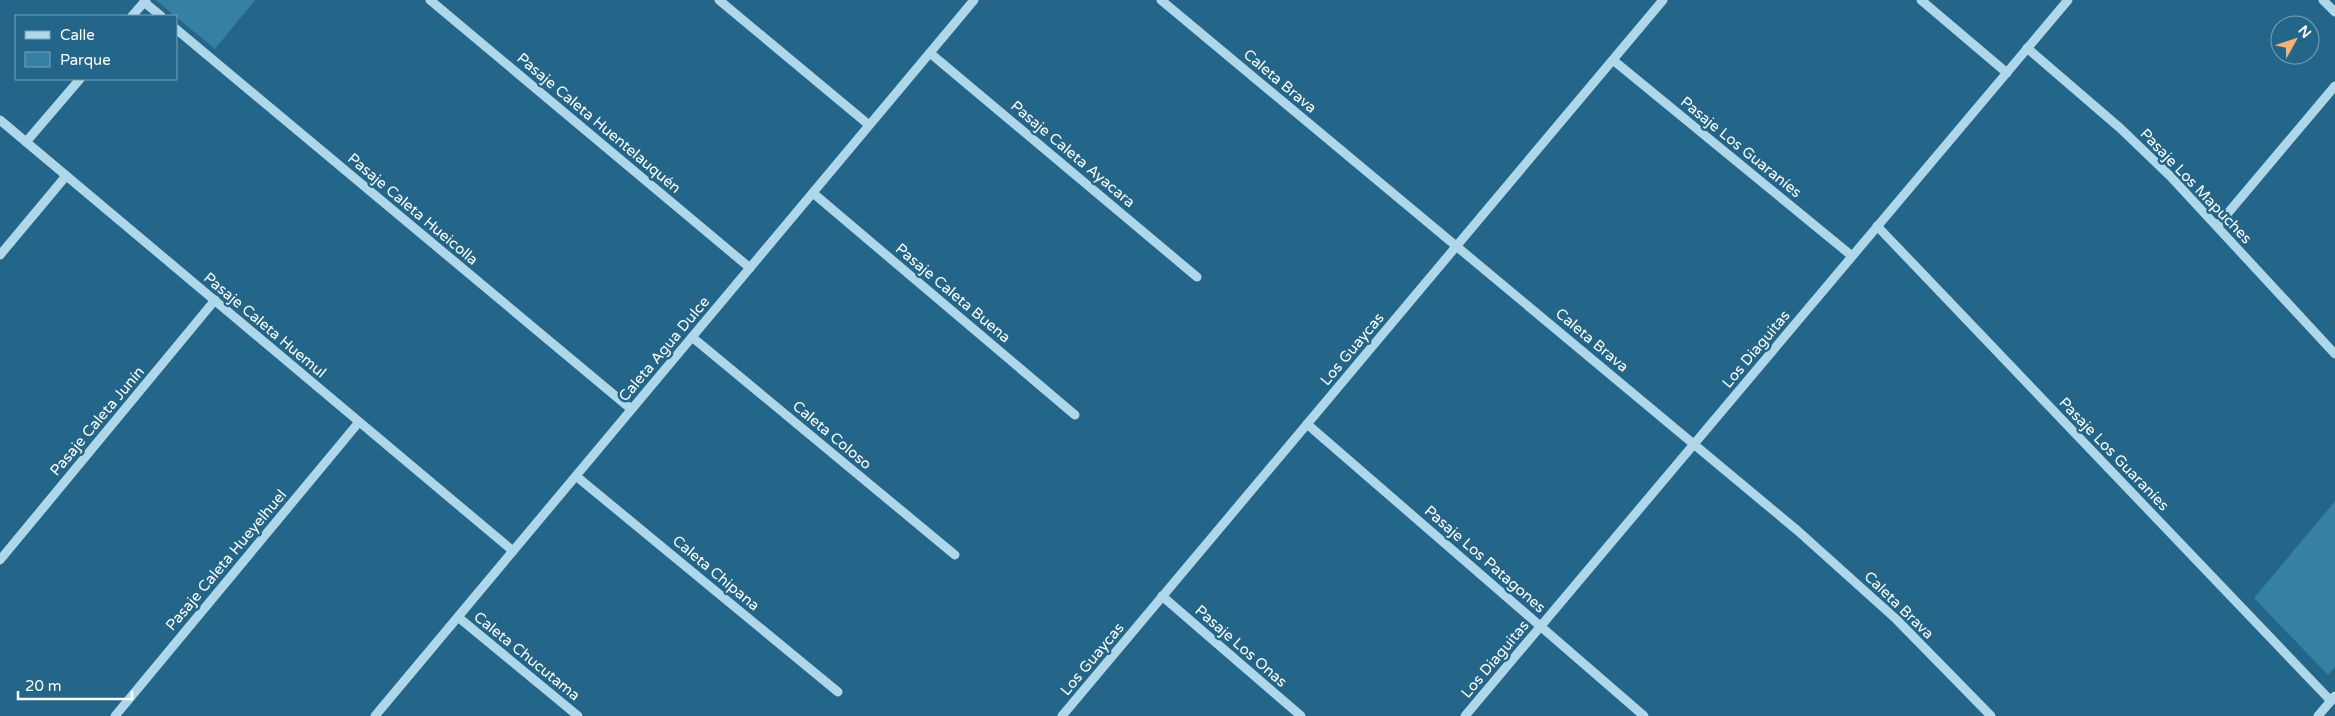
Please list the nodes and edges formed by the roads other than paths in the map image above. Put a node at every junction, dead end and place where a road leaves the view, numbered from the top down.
1 (430, 0) edge
2 (974, 0) edge
3 (1161, 0) edge
4 (1663, 0) edge
5 (1921, 0) edge
6 (2068, 0) edge
7 (2323, 0) edge
8 (145, 1) edge
9 (724, 1) edge
10 (2335, 12) edge
11 (133, 15) edge
12 (160, 15) edge
13 (178, 31) edge
14 (2027, 48) junction
15 (930, 53) junction
16 (1613, 60) junction
17 (2007, 73) junction
18 (79, 80) edge
19 (2335, 86) edge
20 (0, 120) edge
21 (869, 126) junction
22 (26, 142) junction
23 (66, 176) junction
24 (813, 193) junction
25 (1877, 226) junction
26 (2218, 226) junction
27 (1457, 246) junction
28 (0, 255) edge
29 (1852, 256) junction
30 (750, 268) junction
31 (1197, 277) dead end
32 (215, 300) junction
33 (692, 337) junction
34 (2335, 354) edge
35 (631, 409) junction
36 (1075, 415) dead end
37 (359, 422) junction
38 (1307, 424) junction
39 (1694, 444) junction
40 (576, 476) junction
41 (513, 551) junction
42 (955, 555) dead end
43 (0, 560) edge
44 (1162, 596) junction
45 (458, 617) junction
46 (1541, 625) junction
47 (838, 692) dead end
48 (2333, 698) edge
49 (115, 716) edge
50 (375, 716) edge
51 (578, 716) edge
52 (1062, 716) edge
53 (1301, 716) edge
54 (1464, 716) edge
55 (1644, 716) edge
56 (1991, 716) edge
57 (2318, 716) edge

1 - 30 street, Pasaje Caleta Huentelauquén
2 - 15 street, Caleta Agua Dulce
3 - 27 street, Caleta Brava
4 - 16 street, Los Guaycas
5 - 17 street
6 - 14 street, Los Diaguitas
7 - 10 street
8 - 11 street
8 - 12 street
9 - 21 street
13 - 35 street, Pasaje Caleta Hueicolla
14 - 17 street, Los Diaguitas
14 - 26 street, Pasaje Los Mapuches
15 - 21 street, Caleta Agua Dulce
15 - 31 street, Pasaje Caleta Ayacara
16 - 27 street, Los Guaycas
16 - 29 street, Pasaje Los Guaraníes
17 - 25 street, Los Diaguitas
18 - 22 street
19 - 26 street
20 - 22 street, Pasaje Caleta Huemul
21 - 24 street, Caleta Agua Dulce
22 - 23 street, Pasaje Caleta Huemul
23 - 28 street
23 - 32 street, Pasaje Caleta Huemul
24 - 30 street, Caleta Agua Dulce
24 - 36 street, Pasaje Caleta Buena
25 - 29 street, Los Diaguitas
25 - 48 street, Pasaje Los Guaraníes
26 - 34 street, Pasaje Los Mapuches
27 - 38 street, Los Guaycas
27 - 39 street, Caleta Brava
29 - 39 street, Los Diaguitas
30 - 33 street, Caleta Agua Dulce
32 - 37 street, Pasaje Caleta Huemul
32 - 43 street, Pasaje Caleta Junín
33 - 35 street, Caleta Agua Dulce
33 - 42 street, Caleta Coloso
35 - 40 street, Caleta Agua Dulce
37 - 41 street, Pasaje Caleta Huemul
37 - 49 street, Pasaje Caleta Hueyelhuel
38 - 44 street, Los Guaycas
38 - 46 street, Pasaje Los Patagones
39 - 46 street, Los Diaguitas
39 - 56 street, Caleta Brava
40 - 41 street, Caleta Agua Dulce
40 - 47 street, Caleta Chipana
41 - 45 street, Caleta Agua Dulce
44 - 52 street, Los Guaycas
44 - 53 street, Pasaje Los Onas
45 - 50 street, Caleta Agua Dulce
45 - 51 street, Caleta Chucutama
46 - 54 street, Los Diaguitas
46 - 55 street, Pasaje Los Patagones
48 - 57 street

